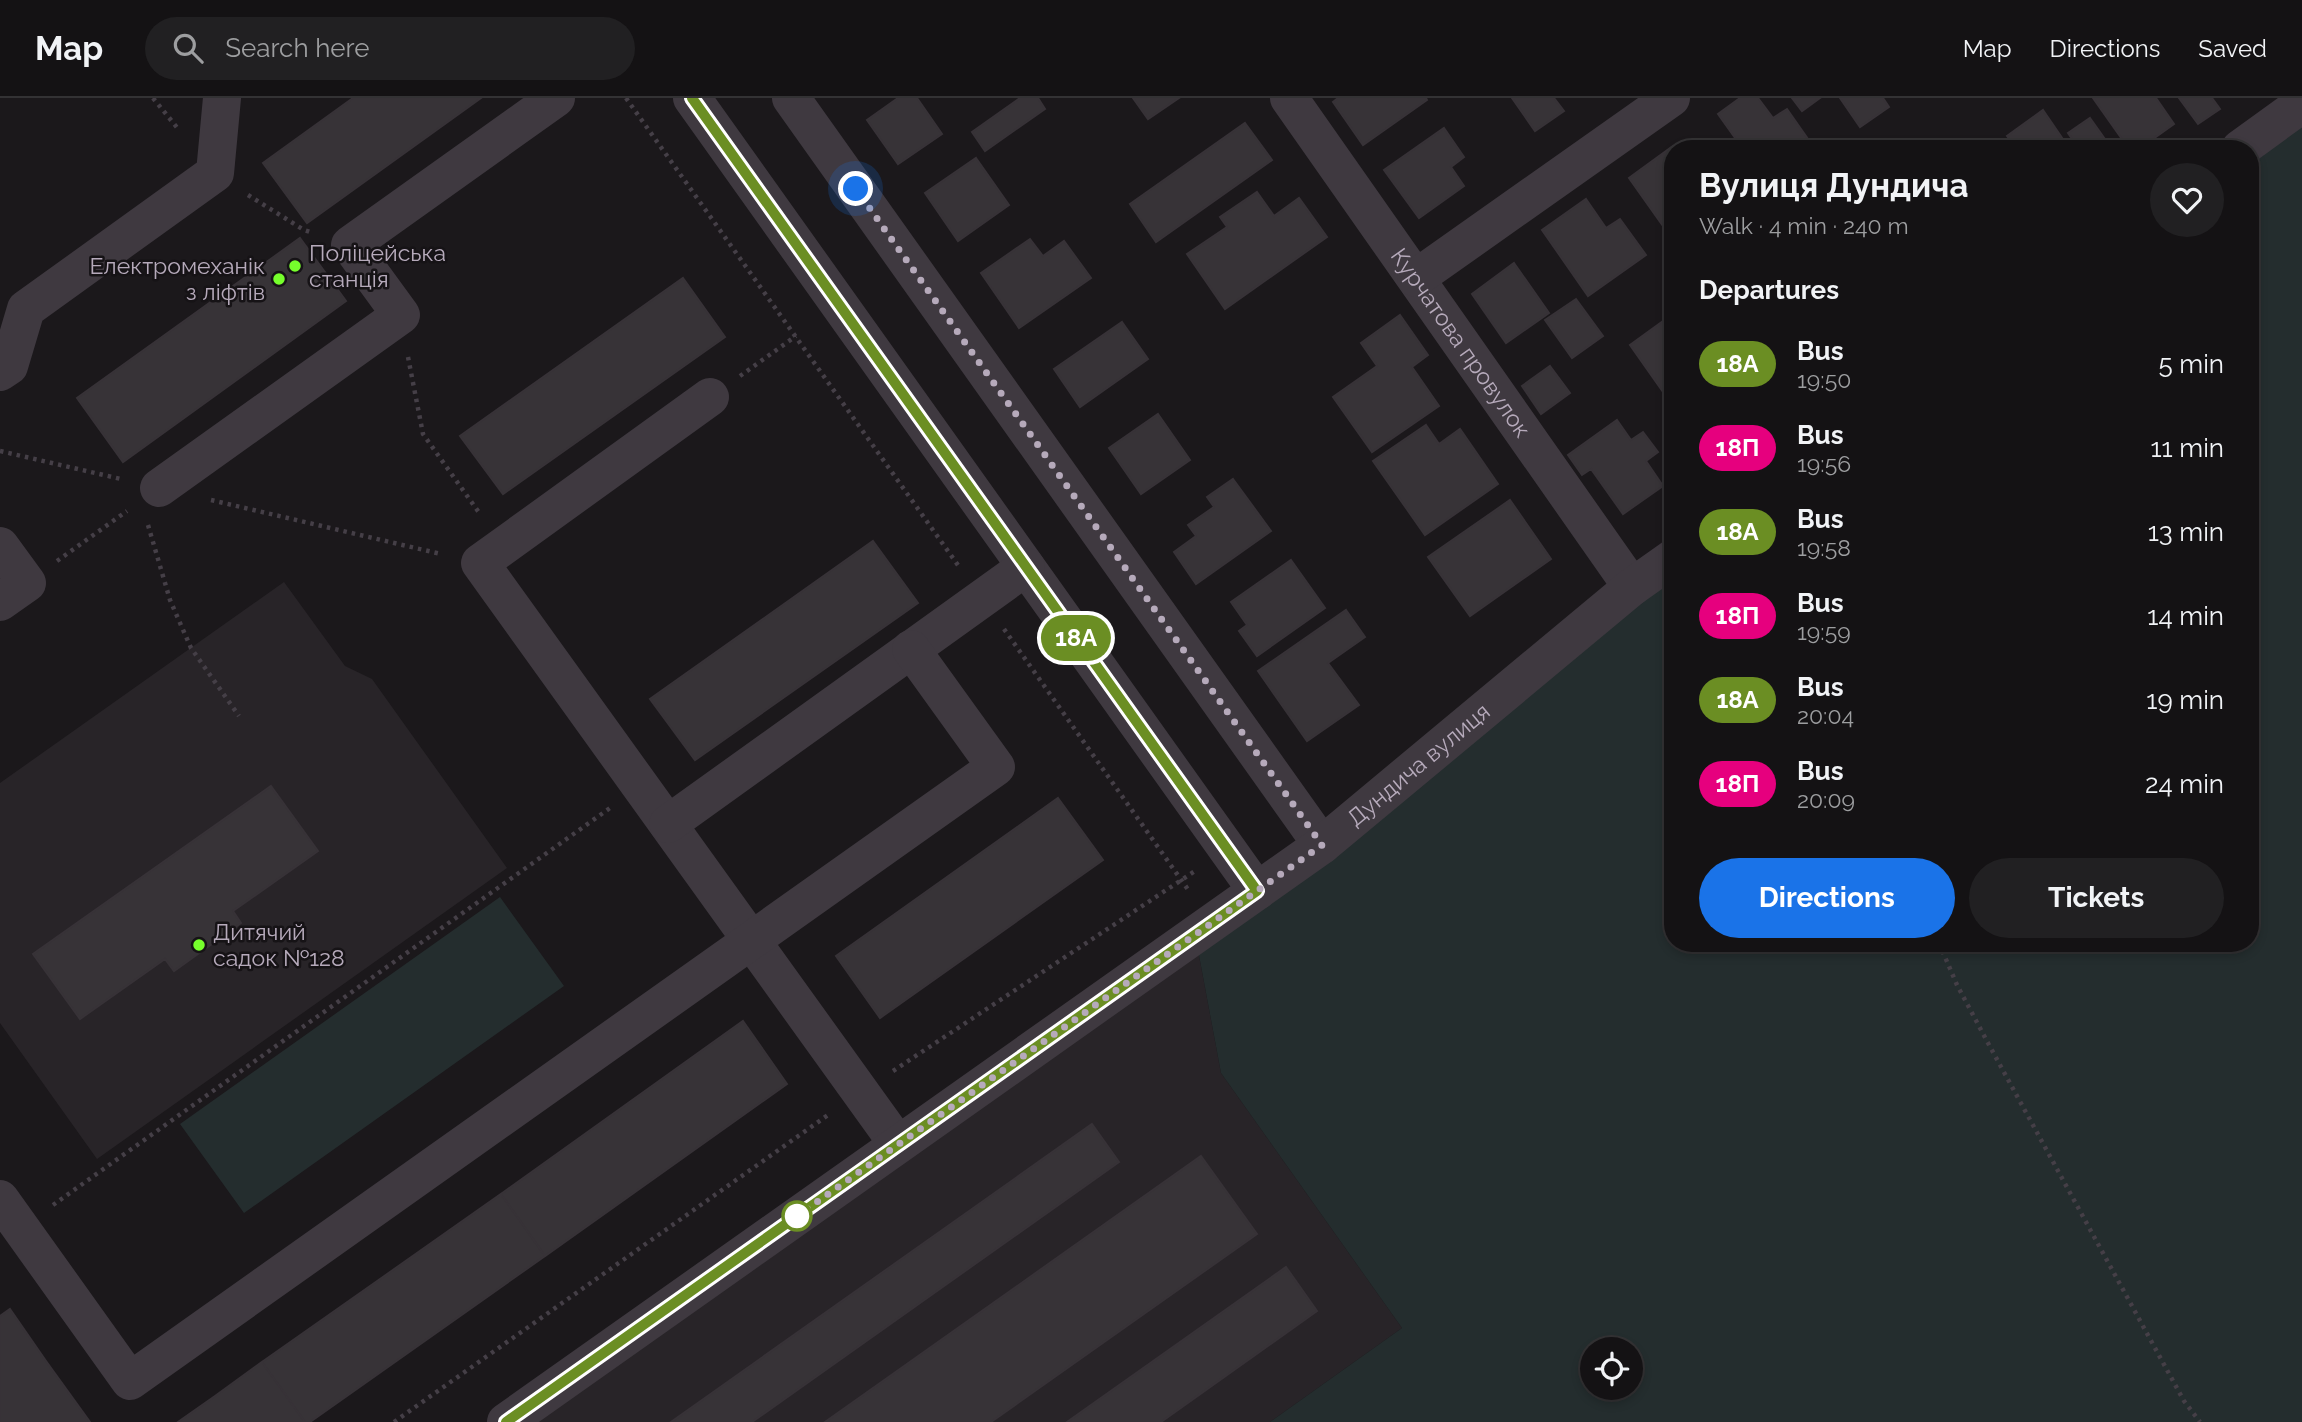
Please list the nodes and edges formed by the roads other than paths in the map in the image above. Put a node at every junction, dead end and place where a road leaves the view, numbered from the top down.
1 (222, 98) edge
2 (555, 98) edge
3 (692, 98) edge
4 (791, 98) edge
5 (1289, 98) edge
6 (1671, 98) edge
7 (2302, 104) edge
8 (2252, 140) edge
9 (1416, 278) junction
10 (0, 372) edge
11 (710, 397) road end
12 (150, 494) road end
13 (0, 546) edge
14 (1664, 564) edge
15 (1026, 567) junction
16 (1632, 587) junction
17 (13, 593) edge
18 (911, 649) junction
19 (668, 824) junction
20 (1322, 845) junction
21 (1257, 891) junction
22 (751, 940) junction
23 (897, 1143) junction
24 (7, 1223) edge
25 (506, 1422) edge

1 - 10 street
2 - 12 street
3 - 15 street
4 - 20 street
5 - 9 street, Курчатова провулок
6 - 9 street
7 - 8 street
9 - 16 street, Курчатова провулок
11 - 19 street
13 - 17 street
14 - 16 street, Дундича вулиця
15 - 18 street
15 - 21 street
16 - 20 street, Дундича вулиця
18 - 19 street
18 - 22 street
19 - 22 street
20 - 21 street, Дундича вулиця
21 - 23 street, Дундича вулиця
22 - 23 street
22 - 24 street
23 - 25 street, Дундича вулиця

